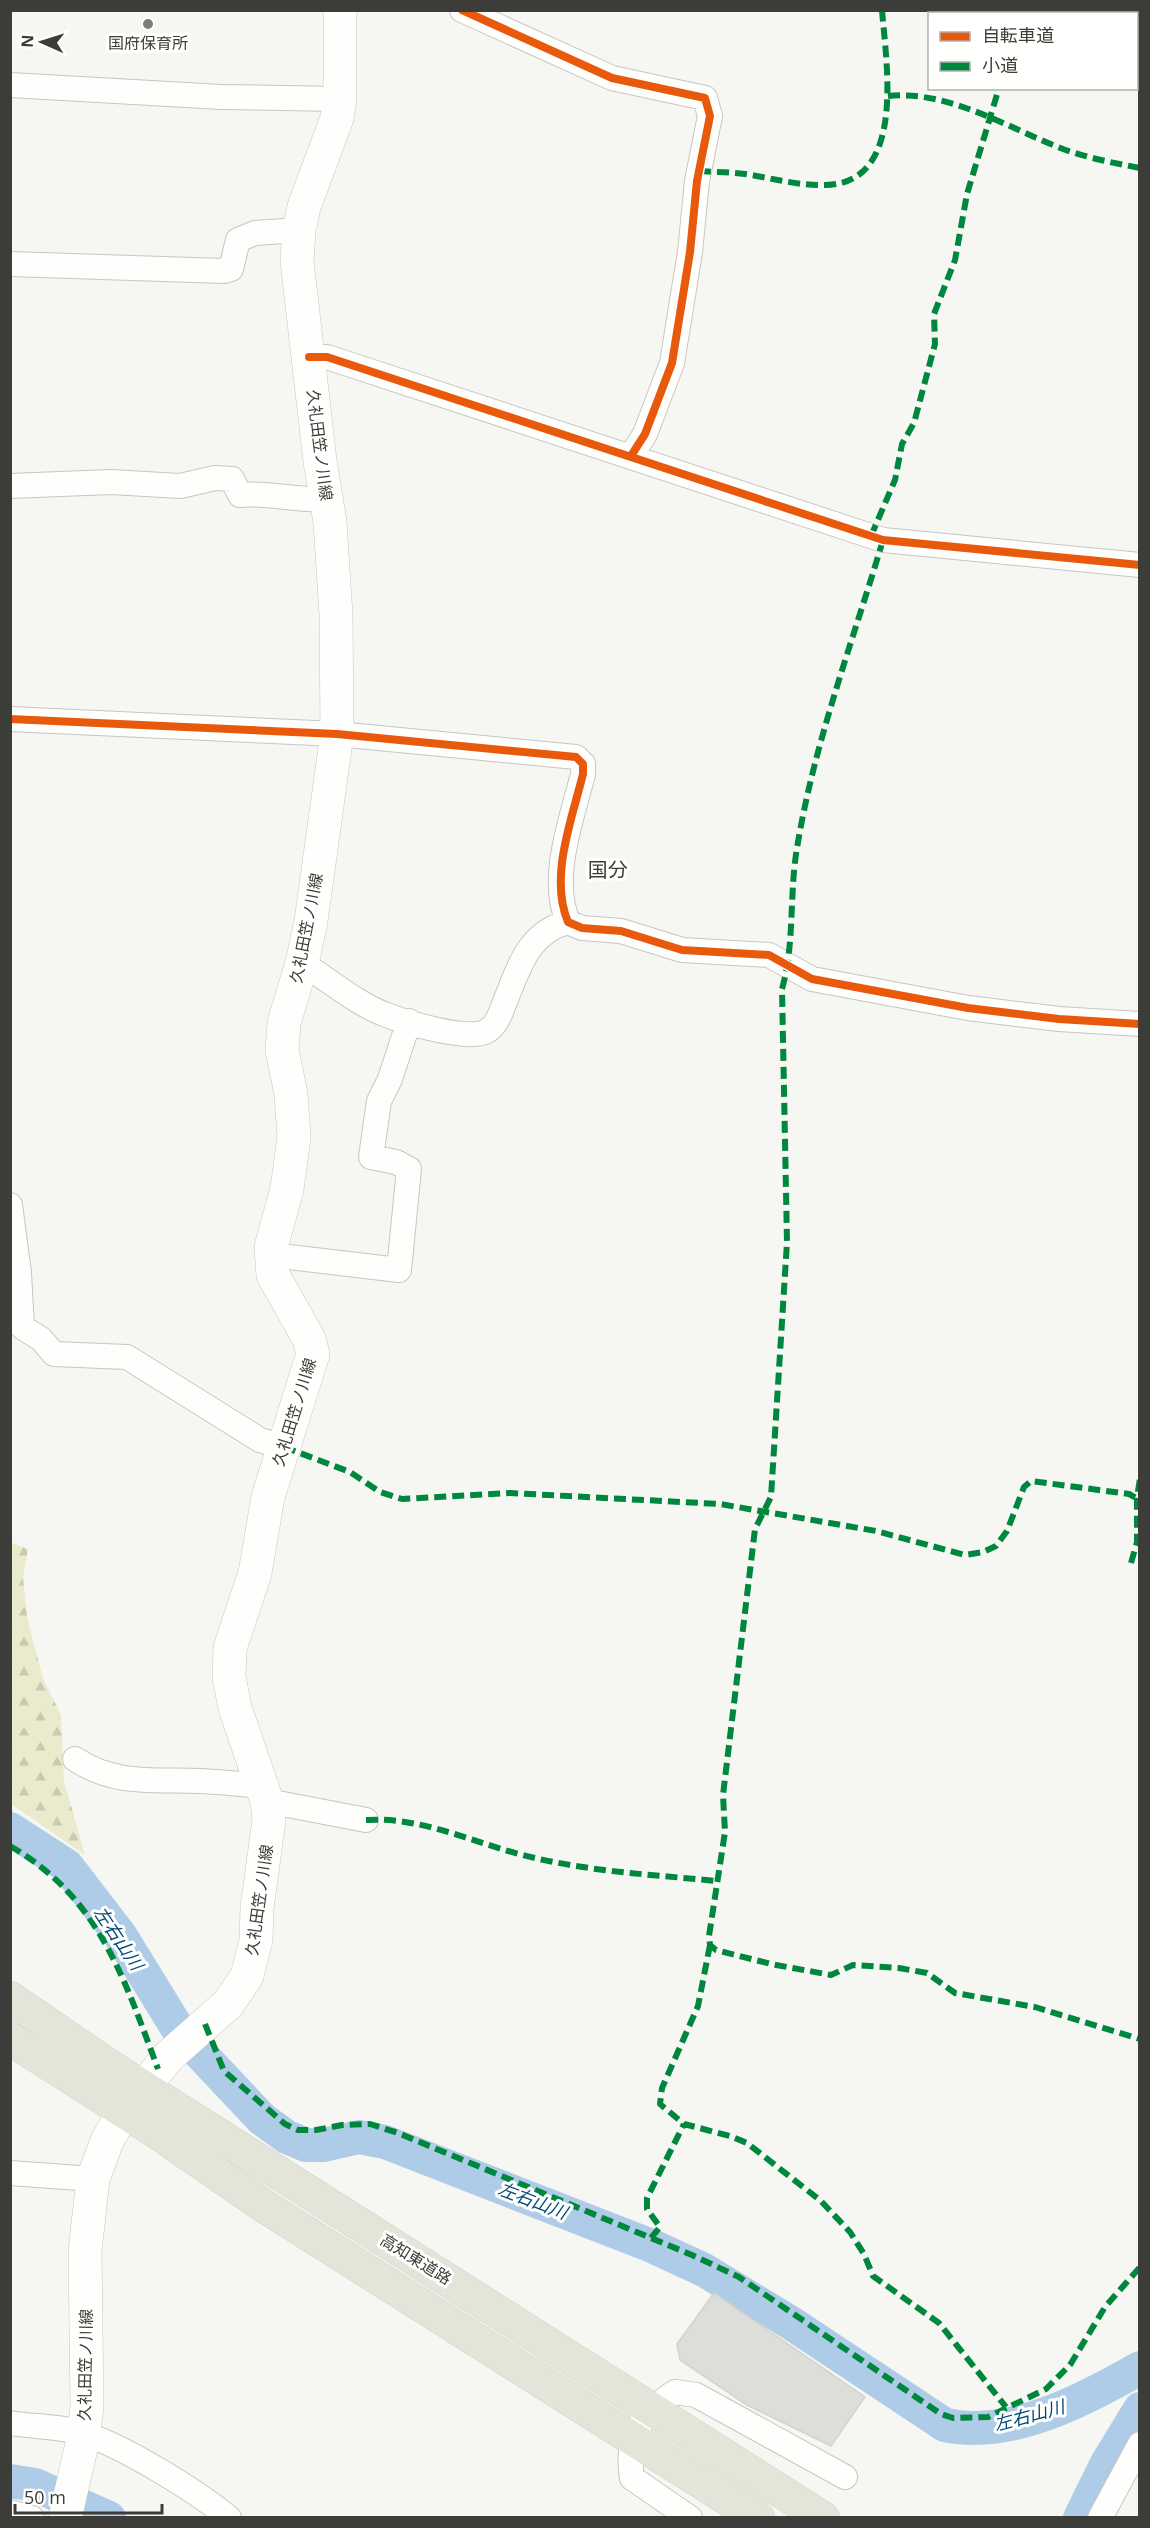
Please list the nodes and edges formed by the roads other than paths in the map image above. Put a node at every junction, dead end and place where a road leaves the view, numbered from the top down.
1 (340, 10) edge
2 (462, 10) edge
3 (10, 85) edge
4 (340, 99) junction
5 (299, 230) junction
6 (10, 264) edge
7 (309, 357) junction
8 (632, 456) junction
9 (10, 486) edge
10 (326, 499) junction
11 (1140, 565) edge
12 (10, 718) edge
13 (337, 734) junction
14 (568, 922) junction
15 (302, 963) junction
16 (409, 1021) junction
17 (1140, 1024) edge
18 (10, 1205) edge
19 (272, 1255) junction
20 (16, 1331) edge
21 (284, 1447) junction
22 (75, 1759) dead end
23 (264, 1793) junction
24 (366, 1820) dead end
25 (10, 1998) edge
26 (10, 2039) edge
27 (134, 2098) junction
28 (10, 2173) edge
29 (93, 2179) junction
30 (651, 2408) junction
31 (10, 2423) edge
32 (83, 2438) junction
33 (633, 2439) junction
34 (1140, 2444) edge
35 (845, 2477) dead end
36 (10, 2512) edge
37 (32, 2517) edge
38 (65, 2517) edge
39 (228, 2517) edge
40 (690, 2517) edge
41 (758, 2517) edge
42 (824, 2517) edge
43 (1100, 2517) edge

1 - 4 main road, 久礼田笠ノ川線
2 - 8 street
3 - 4 street
4 - 5 main road, 久礼田笠ノ川線
5 - 6 street
5 - 7 main road, 久礼田笠ノ川線
7 - 8 street
7 - 10 main road, 久礼田笠ノ川線
8 - 11 street
9 - 10 street
10 - 13 main road, 久礼田笠ノ川線
12 - 13 street
13 - 14 street
13 - 15 main road, 久礼田笠ノ川線
14 - 16 street
14 - 17 street
15 - 16 street
15 - 19 main road, 久礼田笠ノ川線
16 - 19 street
18 - 20 street
19 - 21 main road, 久礼田笠ノ川線
20 - 21 street
21 - 23 main road, 久礼田笠ノ川線
22 - 23 street
23 - 24 street
23 - 27 main road, 久礼田笠ノ川線
25 - 27 highway, 高知東道路
26 - 27 highway, 高知東道路
27 - 29 main road, 久礼田笠ノ川線
27 - 30 highway, 高知東道路
27 - 33 highway, 高知東道路
28 - 29 street
29 - 32 main road, 久礼田笠ノ川線
30 - 33 street
30 - 35 street
30 - 42 highway, 高知東道路
31 - 32 street
32 - 38 main road, 久礼田笠ノ川線
32 - 39 street
33 - 40 street
33 - 41 highway, 高知東道路
34 - 43 street
36 - 37 street

